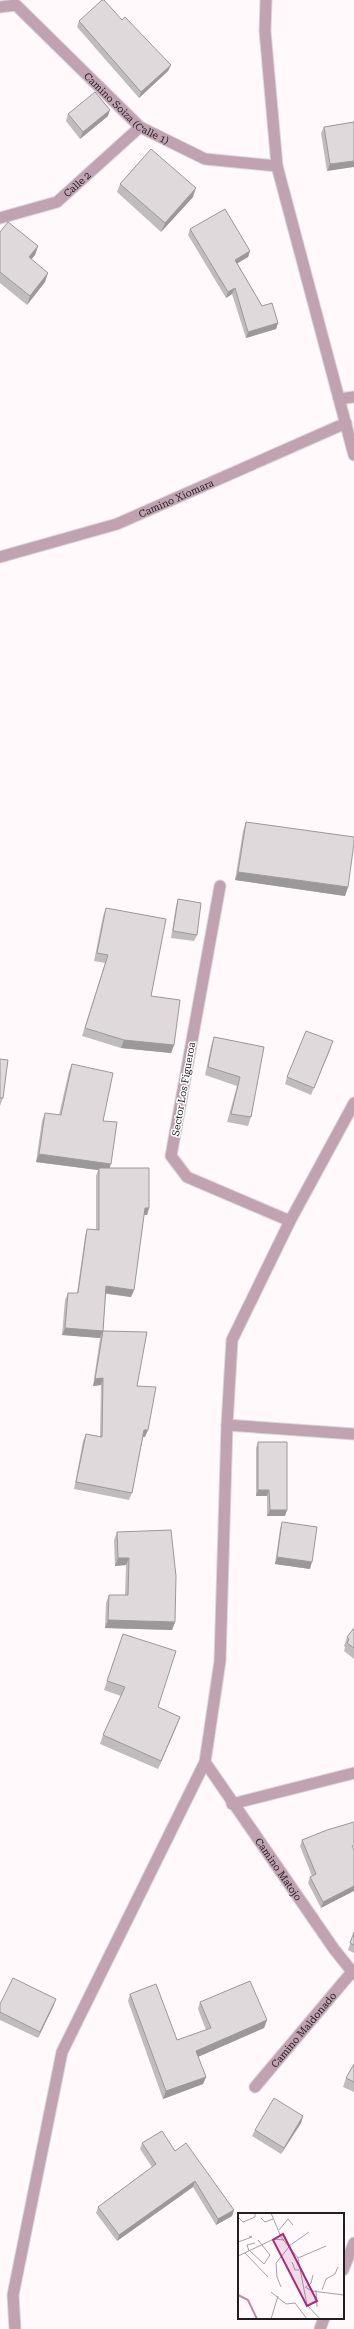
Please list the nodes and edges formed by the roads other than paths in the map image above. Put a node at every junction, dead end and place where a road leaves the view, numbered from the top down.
1 (266, 0) edge
2 (14, 3) edge
3 (0, 7) edge
4 (140, 127) junction
5 (277, 166) junction
6 (0, 218) edge
7 (354, 397) edge
8 (339, 400) junction
9 (346, 423) junction
10 (354, 455) edge
11 (0, 557) edge
12 (220, 886) dead end
13 (354, 1103) edge
14 (290, 1220) junction
15 (227, 1426) junction
16 (354, 1434) edge
17 (205, 1762) junction
18 (354, 1773) edge
19 (232, 1804) junction
20 (353, 1974) edge
21 (255, 2088) dead end
22 (354, 2243) edge
23 (344, 2268) edge
24 (324, 2319) edge
25 (15, 2329) edge
26 (320, 2329) edge

1 - 5 street
2 - 3 street, Camino Soiza (Calle 1)
2 - 4 street, Camino Soiza (Calle 1)
4 - 5 street, Camino Soiza (Calle 1)
4 - 6 street, Calle 2
5 - 8 street
7 - 8 street
8 - 9 street
9 - 10 street
9 - 11 street, Camino Xiomara
12 - 14 street, Sector Los Figueroa
13 - 14 street
14 - 15 street
15 - 16 street
15 - 17 street
17 - 19 street, Camino Matojo
17 - 25 street
18 - 19 street
19 - 20 street, Camino Matojo
20 - 21 street, Camino Maldonado
22 - 23 street
24 - 26 street

